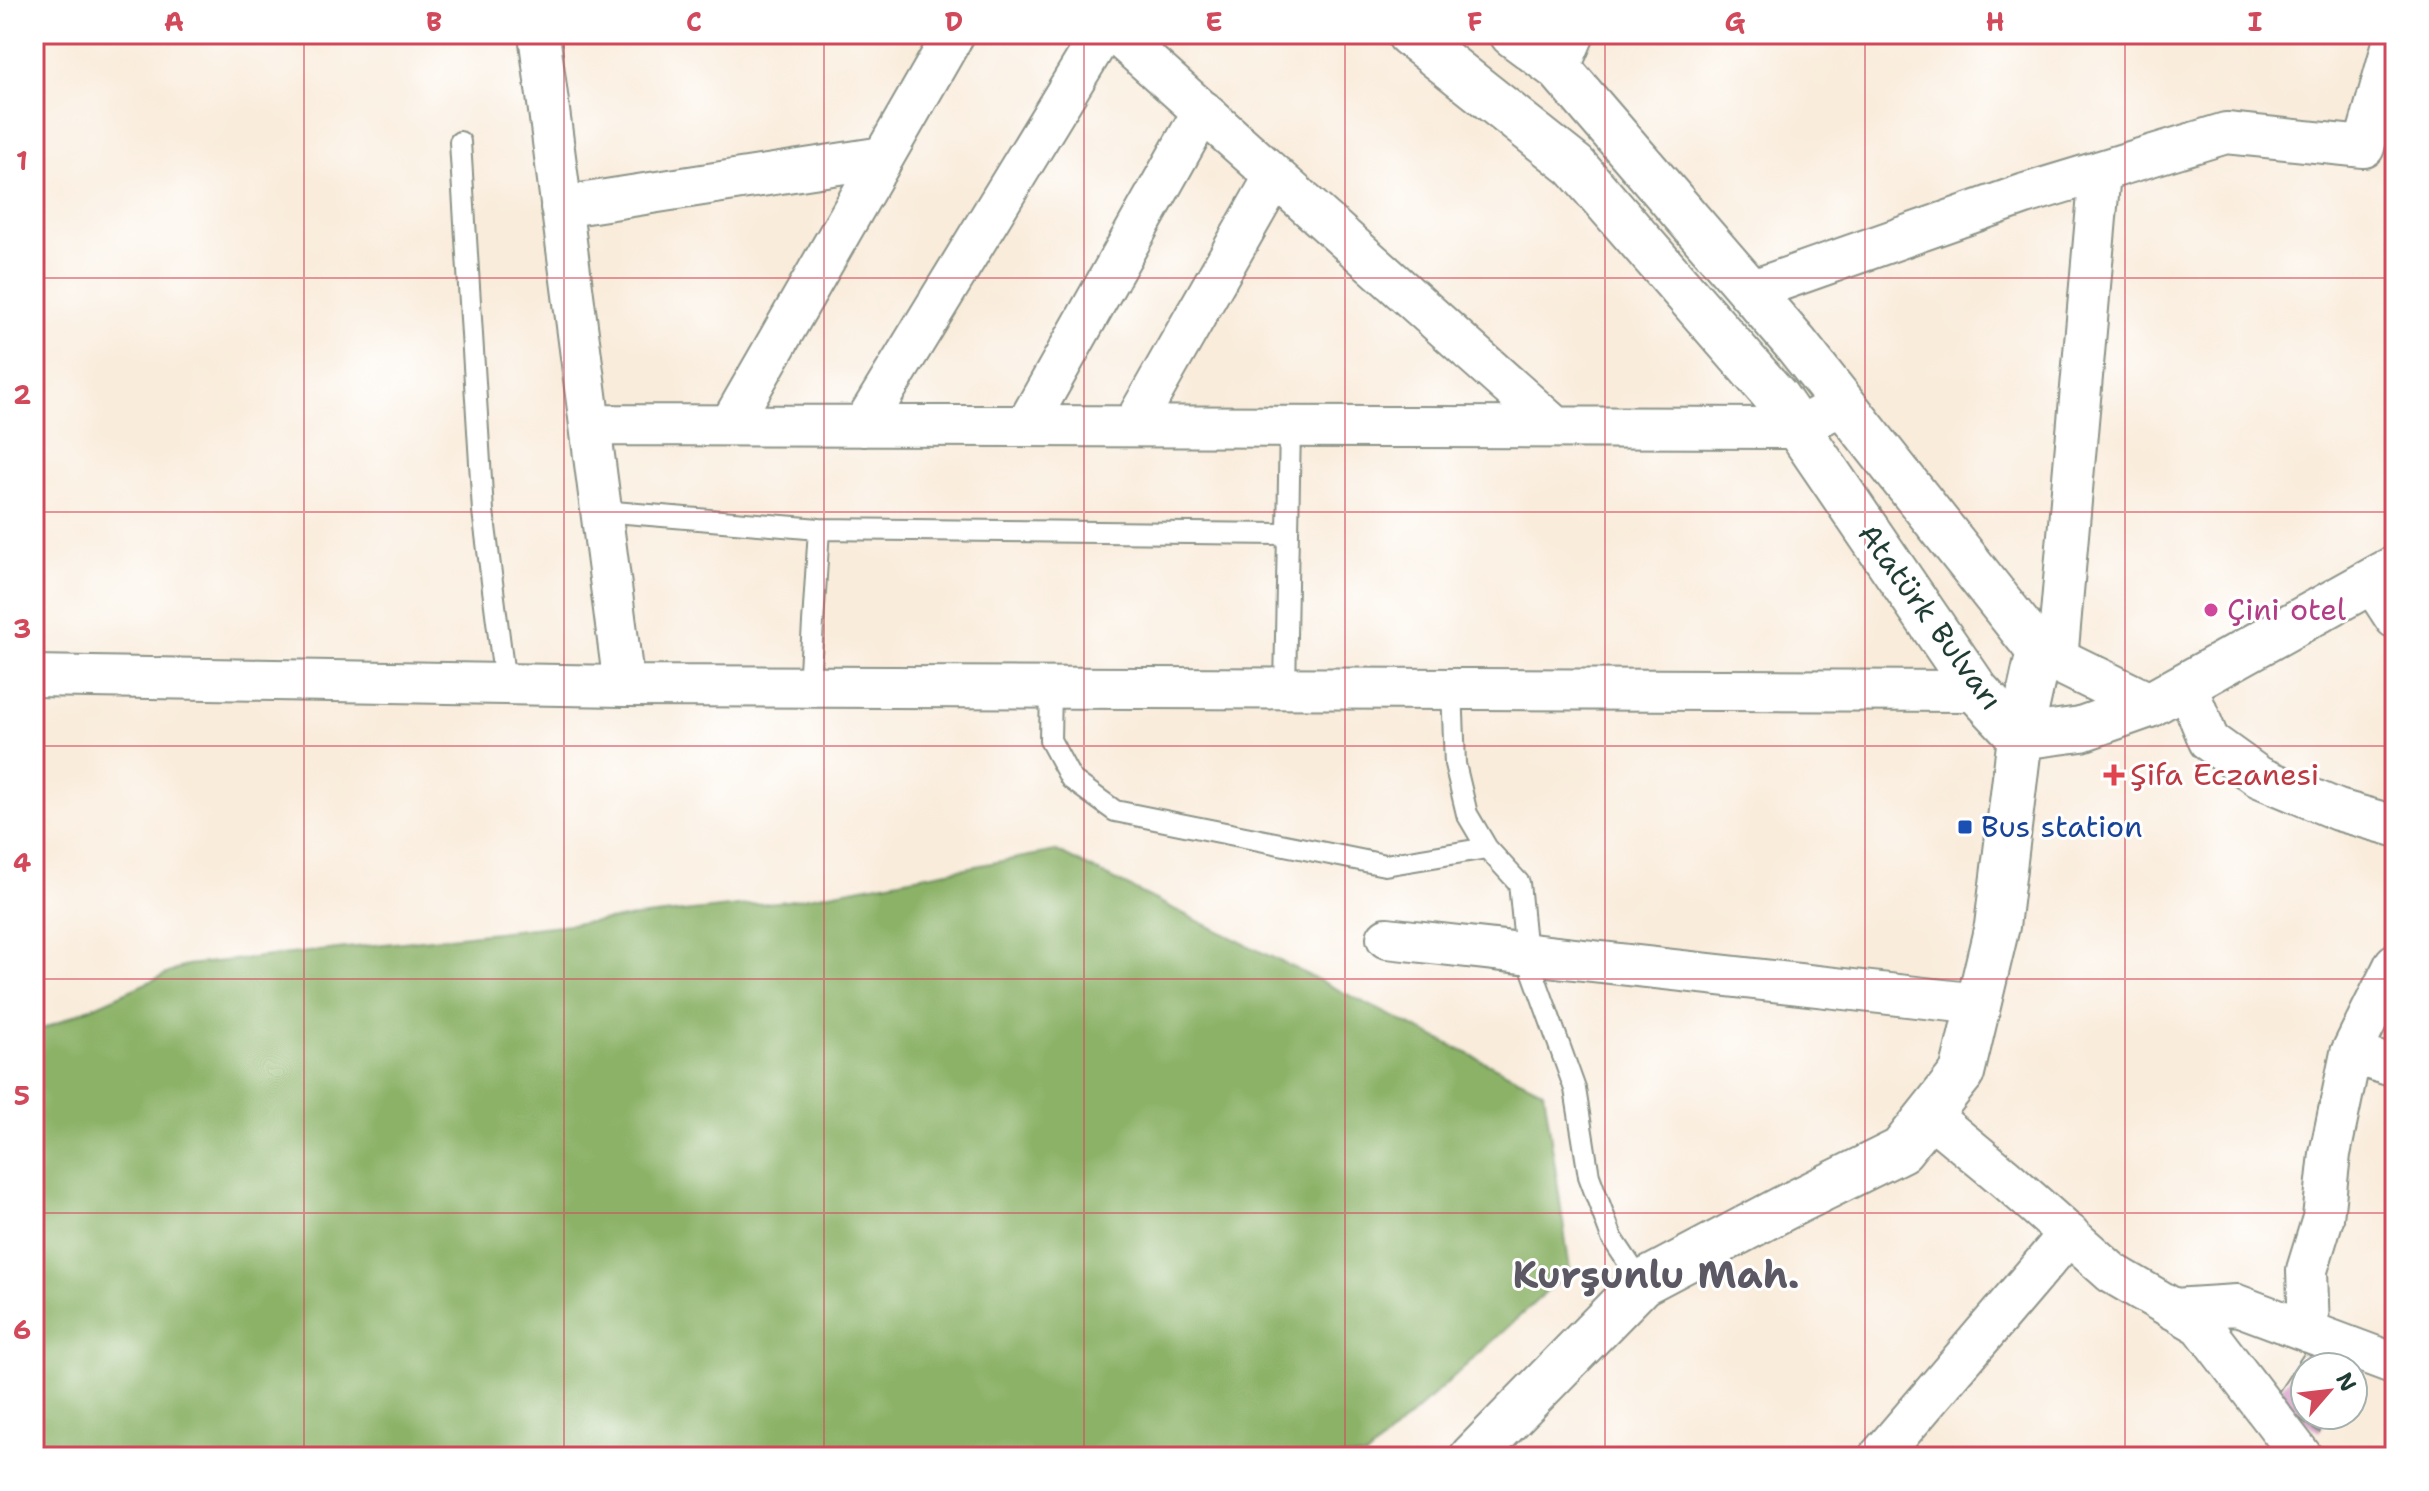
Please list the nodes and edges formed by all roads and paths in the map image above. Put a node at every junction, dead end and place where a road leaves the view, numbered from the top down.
1 (539, 34) edge
2 (954, 34) edge
3 (1102, 34) edge
4 (1114, 34) edge
5 (1409, 34) edge
6 (1512, 34) edge
7 (2395, 36) edge
8 (1567, 51) edge
9 (1203, 111) junction
10 (460, 142) dead end
11 (883, 157) junction
12 (2100, 172) junction
13 (1275, 176) junction
14 (561, 207) junction
15 (1750, 291) junction
16 (1843, 404) junction
17 (590, 425) junction
18 (730, 425) junction
19 (863, 426) junction
20 (1026, 426) junction
21 (1133, 426) junction
22 (1290, 427) junction
23 (1555, 427) junction
24 (1797, 428) junction
25 (602, 511) junction
26 (819, 529) junction
27 (1288, 534) junction
28 (2383, 574) edge
29 (2395, 618) edge
30 (2048, 656) junction
31 (34, 676) edge
32 (505, 684) junction
33 (2186, 685) junction
34 (624, 686) junction
35 (809, 686) junction
36 (1051, 687) junction
37 (1285, 689) junction
38 (1452, 689) junction
39 (1977, 691) junction
40 (2149, 705) junction
41 (2020, 737) junction
42 (2395, 826) edge
43 (1487, 848) junction
44 (1387, 938) dead end
45 (1526, 953) junction
46 (2395, 964) edge
47 (1979, 1004) junction
48 (2351, 1053) junction
49 (2395, 1067) edge
50 (1929, 1115) junction
51 (2069, 1234) junction
52 (1642, 1283) junction
53 (2173, 1309) junction
54 (2309, 1332) junction
55 (2395, 1364) edge
56 (1472, 1457) edge
57 (1879, 1457) edge
58 (2302, 1457) edge

1 - 14 street
2 - 11 street
3 - 19 street
4 - 9 street
5 - 24 main road, Atatürk Bulvarı
6 - 8 main road, Atatürk Bulvarı
7 - 12 street
8 - 15 main road, Atatürk Bulvarı
9 - 13 street
9 - 20 street
10 - 32 lane
11 - 14 street
11 - 18 street
12 - 15 street
12 - 30 street
13 - 21 street
13 - 23 street
14 - 17 street
15 - 16 main road, Atatürk Bulvarı
16 - 24 street
16 - 30 main road, Atatürk Bulvarı
17 - 18 street
17 - 25 street
18 - 19 street
19 - 20 street
20 - 21 street
21 - 22 street
22 - 23 street
22 - 27 lane
23 - 24 street
24 - 39 main road, Atatürk Bulvarı
25 - 26 lane
25 - 34 street
26 - 27 lane
26 - 35 lane
27 - 37 lane
28 - 29 street
28 - 33 main road
30 - 40 main road, Atatürk Bulvarı
30 - 41 main road
31 - 32 street
32 - 34 street
33 - 40 main road
33 - 42 street
34 - 35 street
35 - 36 street
36 - 37 street
36 - 43 lane
37 - 38 street
38 - 39 street
38 - 43 lane
39 - 41 main road, Atatürk Bulvarı
40 - 41 main road, Atatürk Bulvarı
41 - 47 main road
43 - 45 lane
44 - 45 street
45 - 47 street
45 - 52 lane
46 - 48 street
47 - 50 main road
48 - 49 street
48 - 54 street
50 - 51 street
50 - 52 main road
51 - 53 street
51 - 57 street
52 - 56 main road
53 - 54 street
53 - 58 street
54 - 55 street

